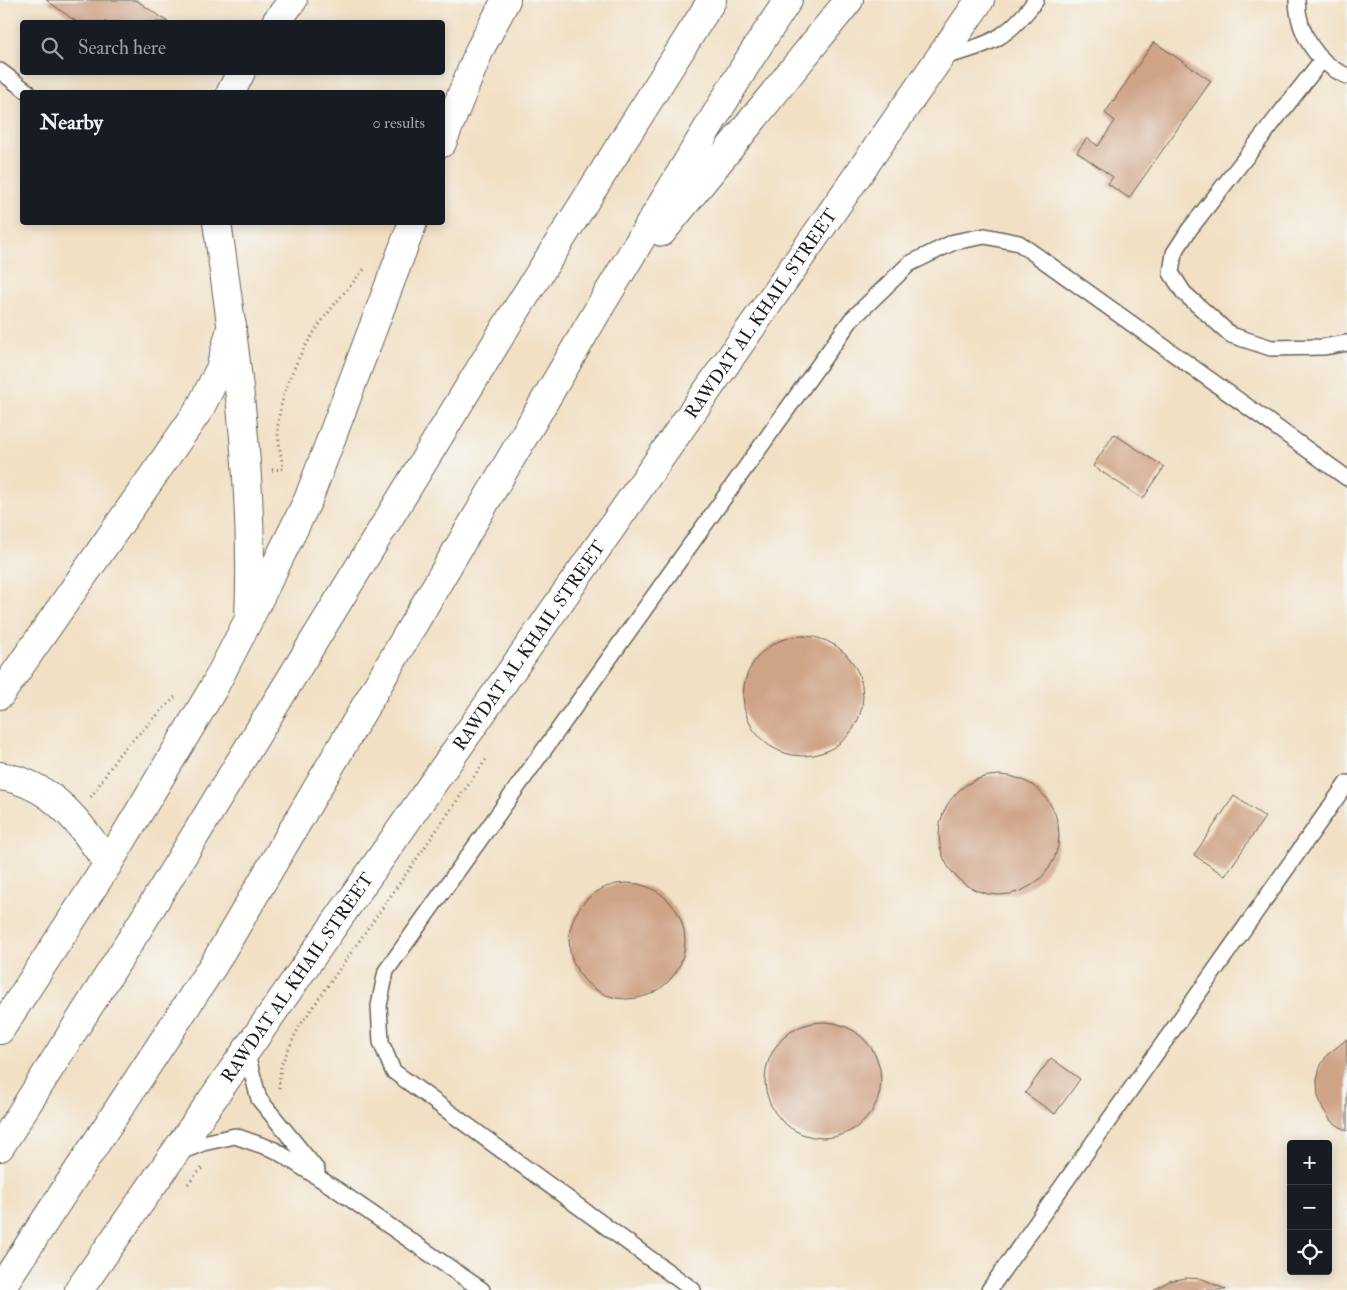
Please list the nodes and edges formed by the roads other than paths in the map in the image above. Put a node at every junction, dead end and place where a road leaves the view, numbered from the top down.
1 (293, 0) edge
2 (506, 0) edge
3 (712, 0) edge
4 (788, 0) edge
5 (849, 0) edge
6 (980, 0) edge
7 (1036, 0) edge
8 (1297, 0) edge
9 (278, 20) edge
10 (939, 59) junction
11 (1322, 60) junction
12 (0, 71) edge
13 (240, 75) edge
14 (1347, 76) edge
15 (25, 90) edge
16 (232, 90) edge
17 (445, 136) edge
18 (217, 225) edge
19 (412, 225) edge
20 (598, 310) junction
21 (232, 325) junction
22 (1347, 343) edge
23 (1347, 478) edge
24 (249, 619) junction
25 (0, 695) edge
26 (0, 776) edge
27 (1347, 783) edge
28 (108, 864) junction
29 (1, 1026) edge
30 (246, 1051) junction
31 (0, 1147) edge
32 (174, 1154) junction
33 (336, 1189) junction
34 (0, 1289) edge
35 (79, 1290) edge
36 (482, 1290) edge
37 (694, 1290) edge
38 (990, 1290) edge

1 - 9 main road
2 - 17 main road
3 - 31 main road
4 - 20 main road
5 - 20 main road
6 - 10 main road, RAWDAT AL KHAIL STREET
7 - 10 lane
8 - 11 lane
10 - 30 main road, RAWDAT AL KHAIL STREET
11 - 14 lane
11 - 22 lane
12 - 15 lane
13 - 16 main road
18 - 21 main road
19 - 24 main road
20 - 34 main road
21 - 24 main road
21 - 25 main road
23 - 37 lane
24 - 28 main road
26 - 28 main road
27 - 38 lane
28 - 29 main road
30 - 32 main road, RAWDAT AL KHAIL STREET
30 - 33 lane
32 - 33 lane
32 - 35 main road, RAWDAT AL KHAIL STREET
33 - 36 lane

